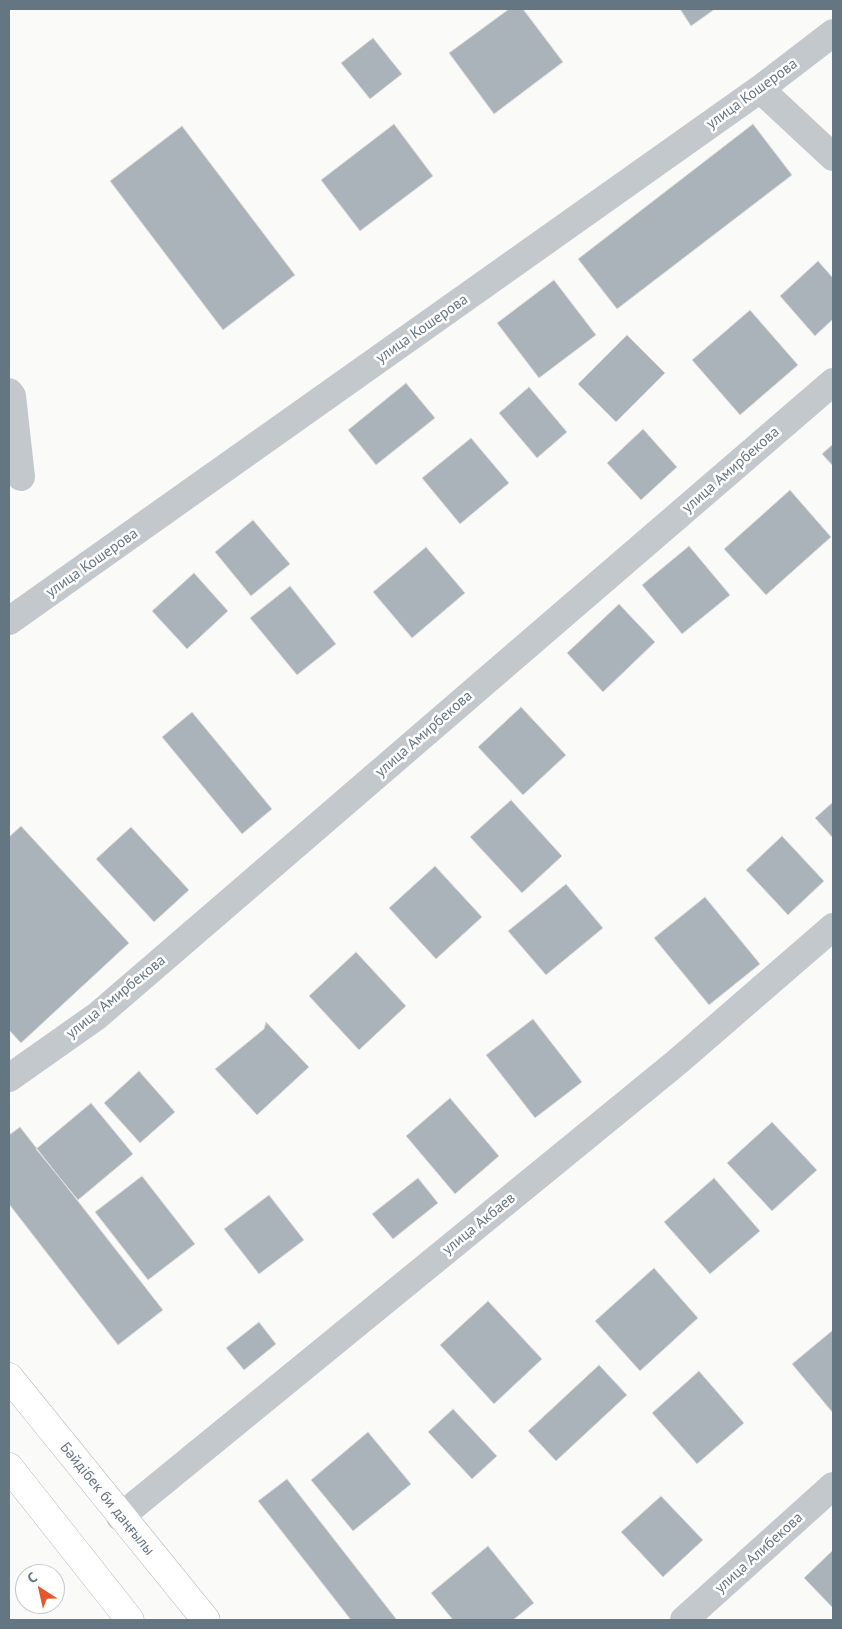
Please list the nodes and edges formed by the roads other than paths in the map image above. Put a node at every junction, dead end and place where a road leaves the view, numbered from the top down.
1 (833, 33) edge
2 (760, 90) junction
3 (833, 157) edge
4 (833, 382) edge
5 (9, 392) edge
6 (21, 477) dead end
7 (9, 621) edge
8 (833, 927) edge
9 (9, 1078) edge
10 (9, 1377) edge
11 (9, 1467) edge
12 (833, 1486) edge
13 (120, 1517) junction
14 (130, 1620) edge
15 (206, 1620) edge
16 (684, 1620) edge

1 - 2 street, улица Кошерова
2 - 3 street
2 - 7 street, улица Кошерова
4 - 9 street, улица Амирбекова
5 - 6 street
8 - 13 street, улица Акбаев
10 - 13 main road, Бәйдібек би даңғылы
11 - 14 main road
12 - 16 street, улица Алибекова
13 - 15 main road, Бәйдібек би даңғылы

